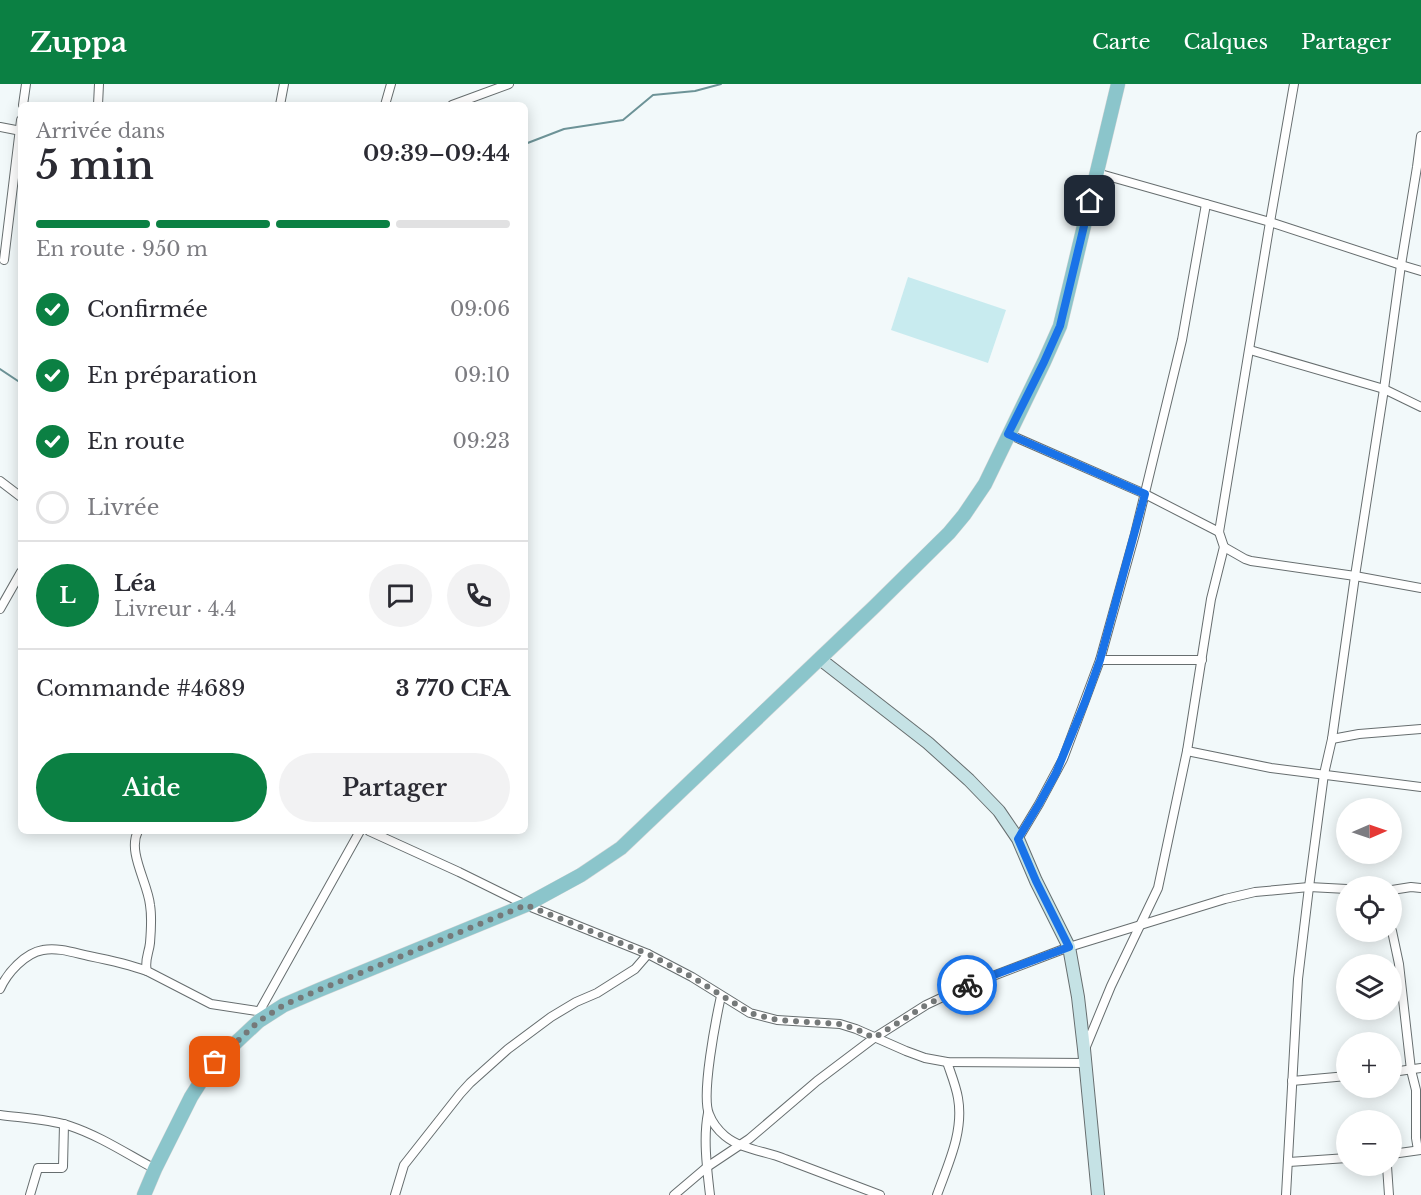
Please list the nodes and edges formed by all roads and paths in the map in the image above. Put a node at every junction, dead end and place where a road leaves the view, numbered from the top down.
1 (27, 84) edge
2 (99, 84) edge
3 (284, 84) edge
4 (391, 84) edge
5 (509, 84) edge
6 (1118, 84) edge
7 (1294, 84) edge
8 (494, 87) edge
9 (24, 102) edge
10 (98, 102) edge
11 (281, 102) edge
12 (386, 102) edge
13 (459, 102) edge
14 (0, 128) edge
15 (18, 130) edge
16 (1421, 136) edge
17 (18, 146) edge
18 (1096, 173) junction
19 (1206, 204) junction
20 (1270, 222) junction
21 (4, 260) dead end
22 (1401, 266) junction
23 (1421, 271) edge
24 (1250, 350) junction
25 (1384, 389) junction
26 (1421, 407) edge
27 (1008, 434) junction
28 (0, 481) edge
29 (1145, 494) junction
30 (18, 495) edge
31 (1219, 532) junction
32 (1224, 546) junction
33 (1355, 576) junction
34 (18, 577) edge
35 (1421, 588) edge
36 (0, 609) edge
37 (820, 658) junction
38 (1100, 660) junction
39 (1202, 660) junction
40 (1421, 729) edge
41 (1332, 739) junction
42 (1188, 751) junction
43 (1324, 774) junction
44 (1421, 787) edge
45 (137, 834) edge
46 (358, 834) edge
47 (376, 834) edge
48 (1018, 839) junction
49 (1421, 879) edge
50 (1309, 886) junction
51 (1416, 887) edge
52 (1336, 888) edge
53 (526, 905) junction
54 (1139, 925) junction
55 (1394, 942) edge
56 (1069, 947) junction
57 (648, 954) junction
58 (147, 971) junction
59 (0, 989) edge
60 (721, 996) junction
61 (265, 1013) junction
62 (874, 1038) junction
63 (1084, 1049) junction
64 (947, 1062) junction
65 (1086, 1063) junction
66 (1416, 1069) edge
67 (1336, 1077) edge
68 (1292, 1081) junction
69 (708, 1113) junction
70 (0, 1115) edge
71 (67, 1125) junction
72 (739, 1145) junction
73 (1419, 1150) edge
74 (1402, 1153) edge
75 (1336, 1159) edge
76 (1289, 1162) junction
77 (707, 1167) junction
78 (155, 1169) junction
79 (1388, 1176) edge
80 (30, 1195) edge
81 (144, 1195) edge
82 (395, 1195) edge
83 (674, 1195) edge
84 (710, 1195) edge
85 (880, 1195) edge
86 (937, 1195) edge
87 (1098, 1195) edge
88 (1286, 1195) edge
89 (1389, 1195) edge

1 - 9 street
2 - 10 street
3 - 11 street
4 - 12 street
5 - 8 street
6 - 18 main road
7 - 20 street
8 - 13 street
14 - 15 street
16 - 22 street
17 - 21 street
18 - 19 street
18 - 27 main road
19 - 20 street
19 - 29 street
20 - 22 street
20 - 24 street
22 - 23 street
22 - 25 street
24 - 25 street
24 - 31 street
25 - 26 street
25 - 33 street
27 - 29 street
27 - 37 main road
28 - 30 street
29 - 31 street
29 - 38 street
31 - 32 street
32 - 33 street
32 - 39 street
33 - 35 street
33 - 41 street
34 - 36 street
37 - 48 main road
37 - 53 main road
38 - 39 street
38 - 48 street
39 - 42 street
40 - 41 street
41 - 43 street
42 - 43 street
42 - 54 street
43 - 44 street
43 - 50 street
45 - 58 street
46 - 61 street
47 - 53 street
48 - 56 main road
49 - 51 street
50 - 52 street
50 - 54 street
50 - 68 street
53 - 57 street
53 - 61 main road
54 - 56 street
54 - 63 street
55 - 66 street
56 - 62 street
56 - 63 main road
57 - 60 street
57 - 82 street
58 - 59 street
58 - 61 street
60 - 62 street
60 - 69 street
61 - 78 main road
62 - 64 street
62 - 72 street
63 - 65 main road
64 - 65 street
64 - 86 street
65 - 87 main road
66 - 73 street
67 - 68 street
68 - 76 street
69 - 72 street
69 - 77 street
70 - 71 street
71 - 78 street
71 - 80 street
72 - 77 street
72 - 85 street
73 - 74 street
75 - 76 street
76 - 88 street
77 - 83 street
77 - 84 street
78 - 81 main road
79 - 89 street

